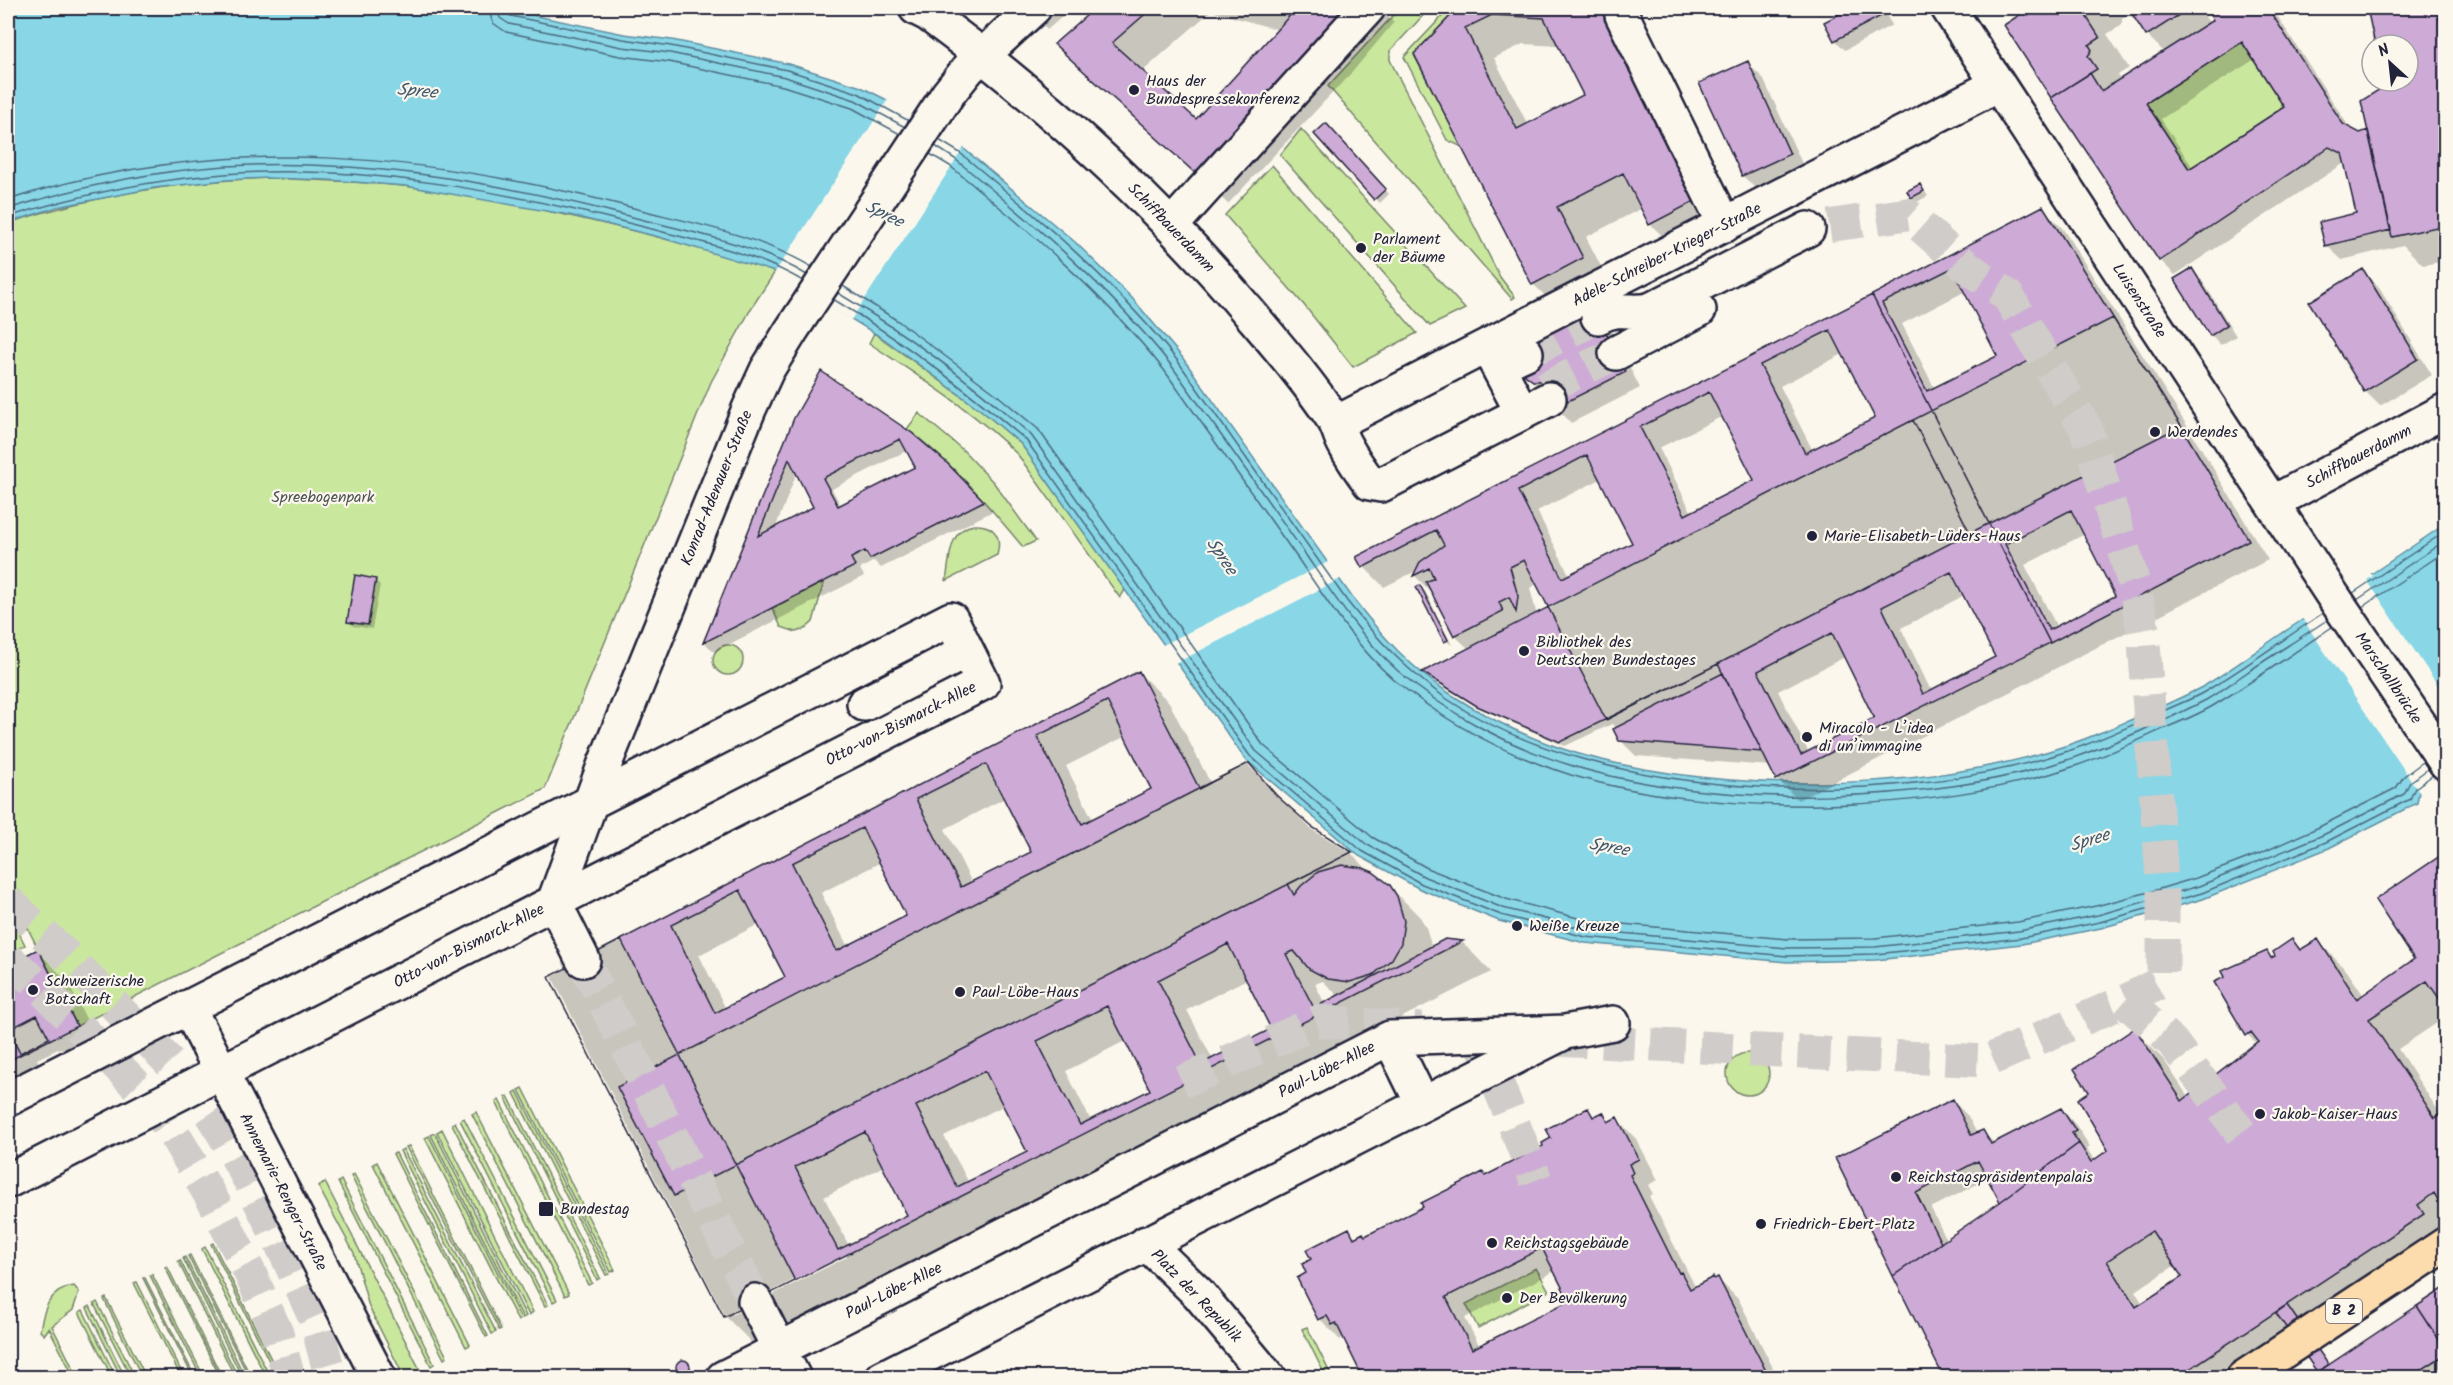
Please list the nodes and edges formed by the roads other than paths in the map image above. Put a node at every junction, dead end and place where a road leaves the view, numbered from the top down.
1 (916, 8) edge
2 (1034, 8) edge
3 (1368, 8) edge
4 (1621, 8) edge
5 (1948, 8) edge
6 (982, 55) junction
7 (1997, 85) junction
8 (1725, 225) junction
9 (1171, 226) junction
10 (1610, 342) joint
11 (1504, 355) junction
12 (2445, 410) edge
13 (1336, 423) junction
14 (2272, 503) junction
15 (2331, 593) joint
16 (967, 651) junction
17 (864, 704) dead end
18 (2445, 764) edge
19 (591, 803) junction
20 (554, 902) junction
21 (583, 960) tunnel mouth
22 (188, 1007) junction
23 (1613, 1023) dead end
24 (1565, 1032) junction
25 (1390, 1038) junction
26 (221, 1072) junction
27 (8, 1099) edge
28 (1422, 1103) junction
29 (8, 1181) edge
30 (1146, 1243) junction
31 (2445, 1244) edge
32 (755, 1301) tunnel mouth
33 (780, 1349) junction
34 (379, 1377) edge
35 (723, 1377) edge
36 (794, 1377) edge
37 (882, 1377) edge
38 (1269, 1377) edge
39 (2243, 1377) edge

1 - 6 street, Schiffbauerdamm
2 - 6 street, Konrad-Adenauer-Straße
3 - 9 street
4 - 8 street
5 - 7 street, Luisenstraße
6 - 9 street, Schiffbauerdamm
6 - 19 street, Konrad-Adenauer-Straße
7 - 8 street, Adele-Schreiber-Krieger-Straße
7 - 14 street, Luisenstraße
8 - 11 street, Adele-Schreiber-Krieger-Straße
9 - 13 street, Schiffbauerdamm
10 - 10 street
11 - 13 street, Adele-Schreiber-Krieger-Straße
11 - 13 street, Schiffbauerdamm
12 - 14 street, Schiffbauerdamm
14 - 15 street, Luisenstraße
15 - 18 street, Marschallbrücke
16 - 17 street
16 - 19 street, Otto-von-Bismarck-Allee
16 - 20 street, Otto-von-Bismarck-Allee
19 - 20 street, Konrad-Adenauer-Straße
19 - 22 street, Otto-von-Bismarck-Allee
20 - 21 street
20 - 26 street, Otto-von-Bismarck-Allee
22 - 26 street, Annemarie-Renger-Straße
22 - 27 street, Otto-von-Bismarck-Allee
23 - 24 street
24 - 25 street
24 - 28 street
25 - 28 street, Paul-Löbe-Allee
25 - 33 street, Paul-Löbe-Allee
26 - 29 street, Otto-von-Bismarck-Allee
26 - 34 street, Annemarie-Renger-Straße
28 - 30 street
30 - 37 street
30 - 38 street, Platz der Republik
31 - 39 main road, B 2
32 - 33 street
33 - 35 street, Paul-Löbe-Allee
33 - 36 street

